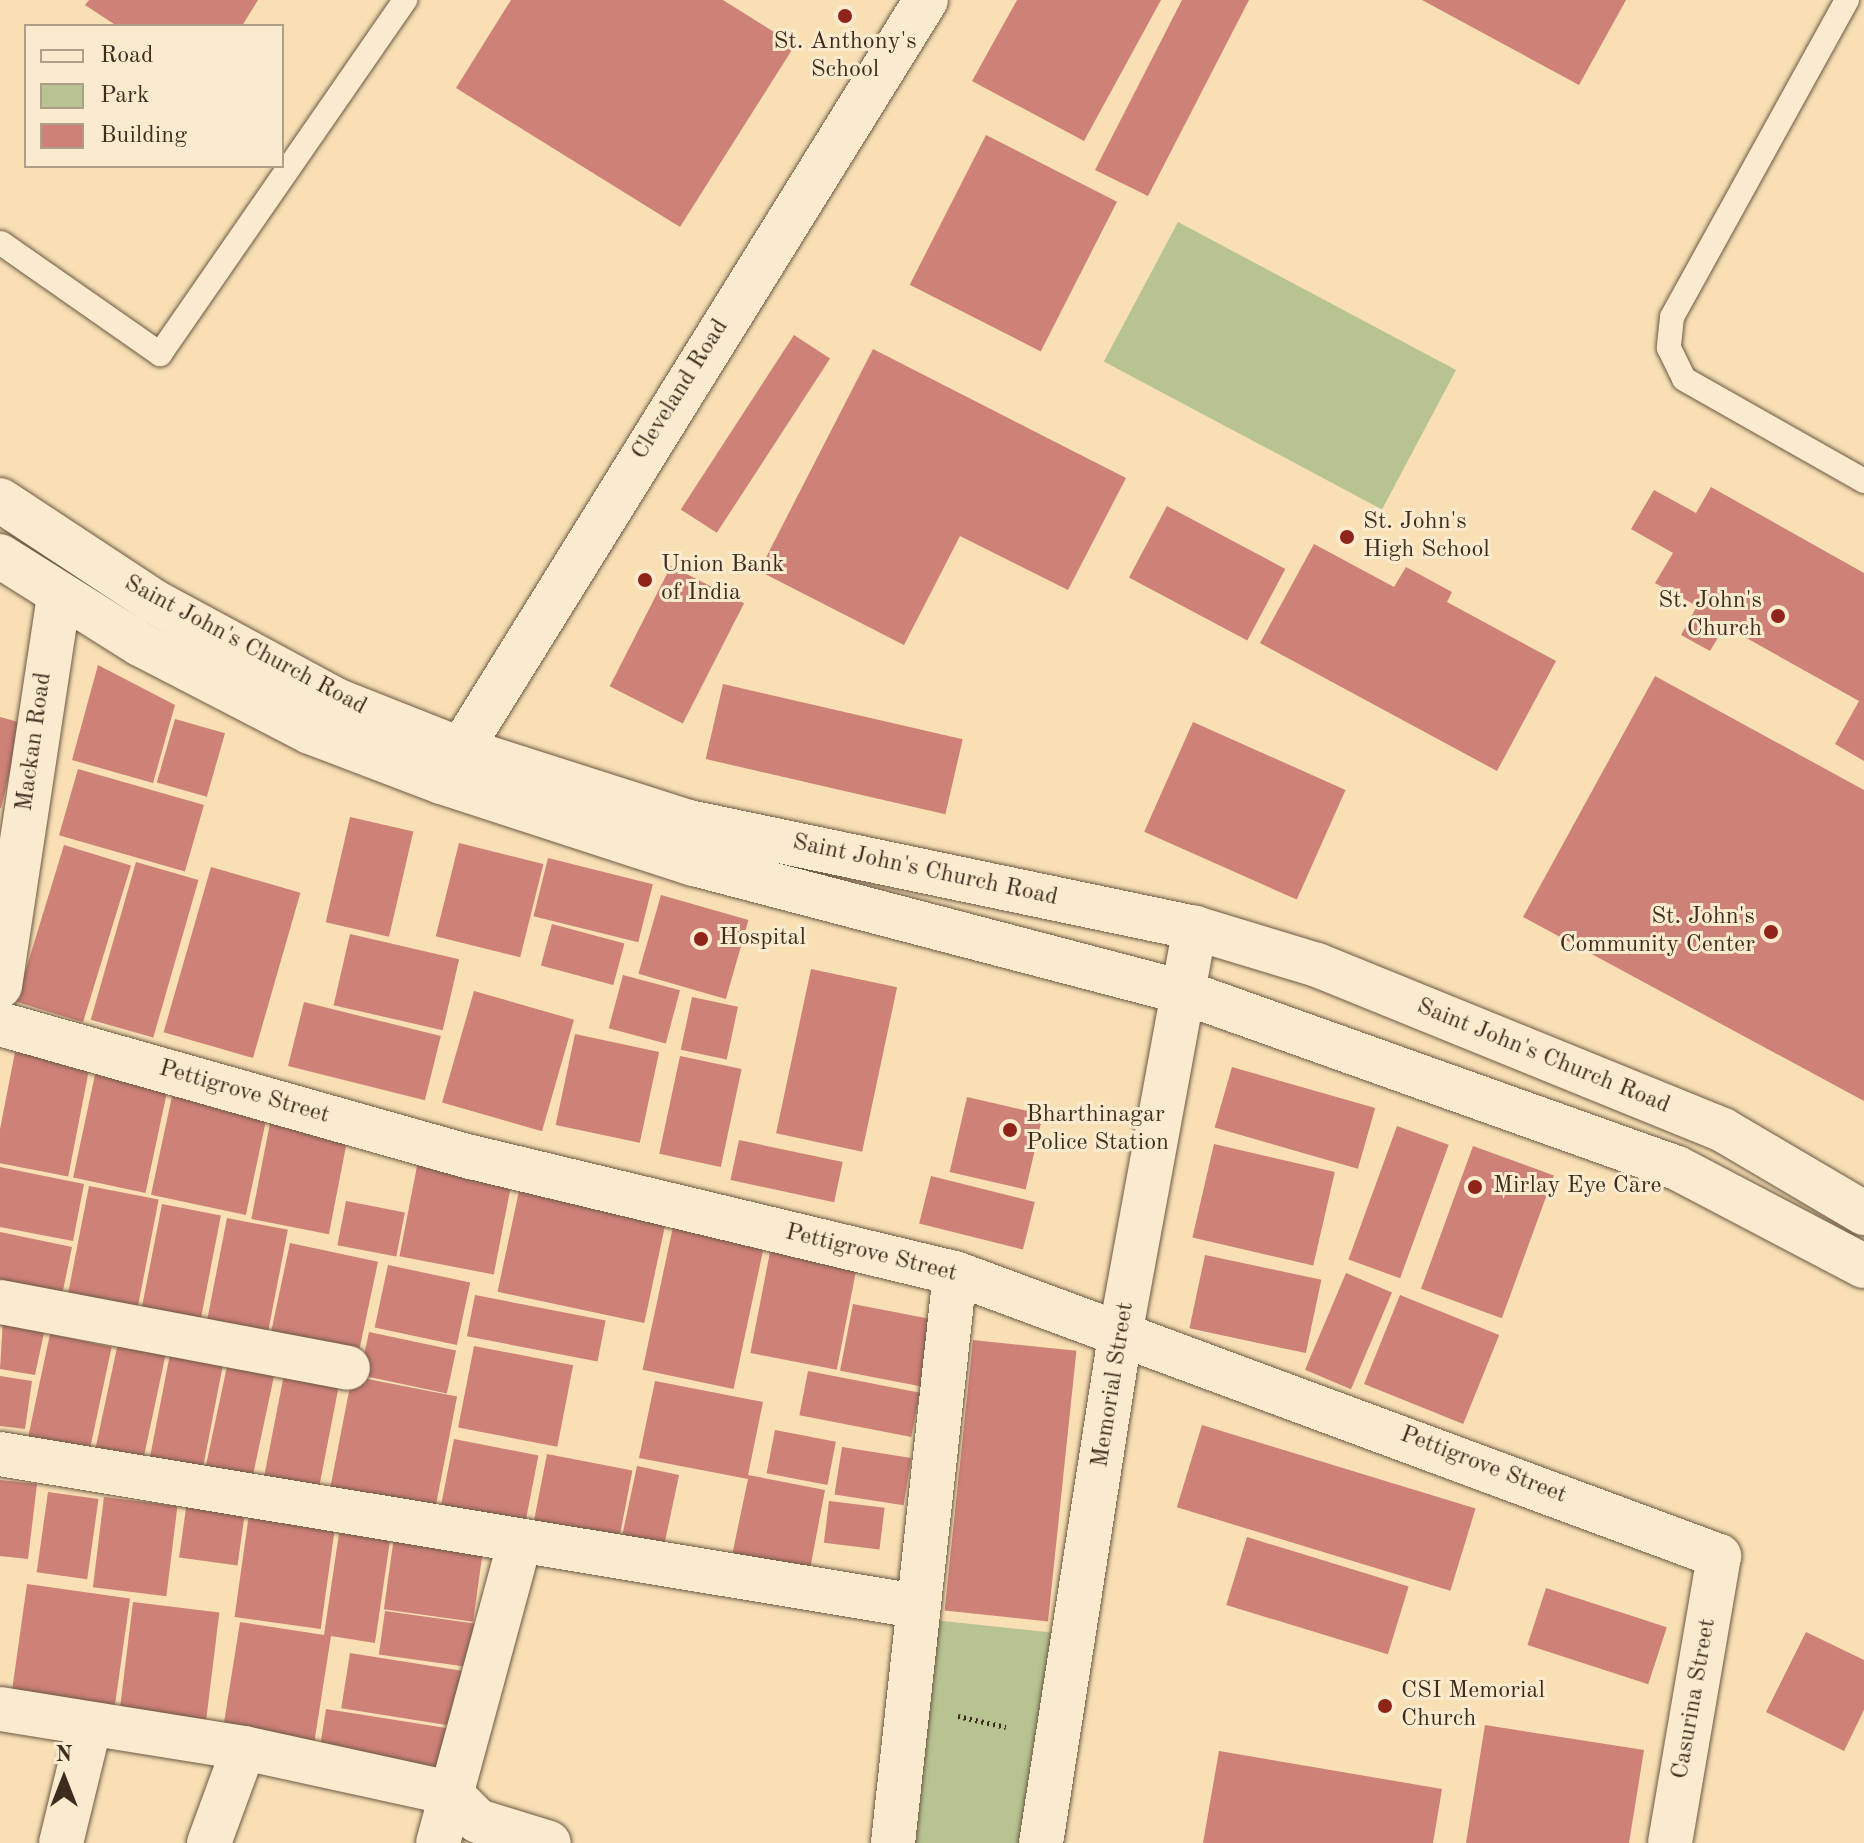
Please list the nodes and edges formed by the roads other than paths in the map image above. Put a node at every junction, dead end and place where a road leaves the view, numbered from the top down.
1 (405, 0) edge
2 (926, 0) edge
3 (1847, 0) edge
4 (0, 244) edge
5 (1864, 481) edge
6 (0, 500) edge
7 (0, 556) edge
8 (59, 594) junction
9 (449, 765) junction
10 (1195, 928) junction
11 (0, 986) edge
12 (1186, 993) junction
13 (0, 1024) edge
14 (1864, 1213) edge
15 (1864, 1266) edge
16 (955, 1273) junction
17 (0, 1302) edge
18 (1121, 1330) junction
19 (348, 1368) dead end
20 (0, 1454) edge
21 (519, 1545) junction
22 (1719, 1556) joint
23 (916, 1606) junction
24 (0, 1709) edge
25 (89, 1728) junction
26 (244, 1748) junction
27 (450, 1793) junction
28 (1671, 1842) edge
29 (61, 1843) edge
30 (209, 1843) edge
31 (438, 1843) edge
32 (549, 1843) edge
33 (893, 1843) edge
34 (1041, 1843) edge

1 - 4 lane
2 - 9 street, Cleveland Road
3 - 5 lane
6 - 9 street, Saint John's Church Road
7 - 8 street, Saint John's Church Road
8 - 9 street, Saint John's Church Road
8 - 11 street, Mackan Road
9 - 10 street, Saint John's Church Road
9 - 12 street, Saint John's Church Road
10 - 12 street, Memorial Street
10 - 14 street, Saint John's Church Road
12 - 15 street, Saint John's Church Road
12 - 18 street, Memorial Street
13 - 16 street, Pettigrove Street
16 - 18 street, Pettigrove Street
16 - 23 street
17 - 19 street
18 - 22 street, Pettigrove Street
18 - 34 street, Memorial Street
20 - 21 street
21 - 23 street
21 - 27 street
22 - 28 street, Casurina Street
23 - 33 street
24 - 25 street
25 - 26 street
25 - 29 street
26 - 27 street
26 - 30 street
27 - 31 street
27 - 32 street

